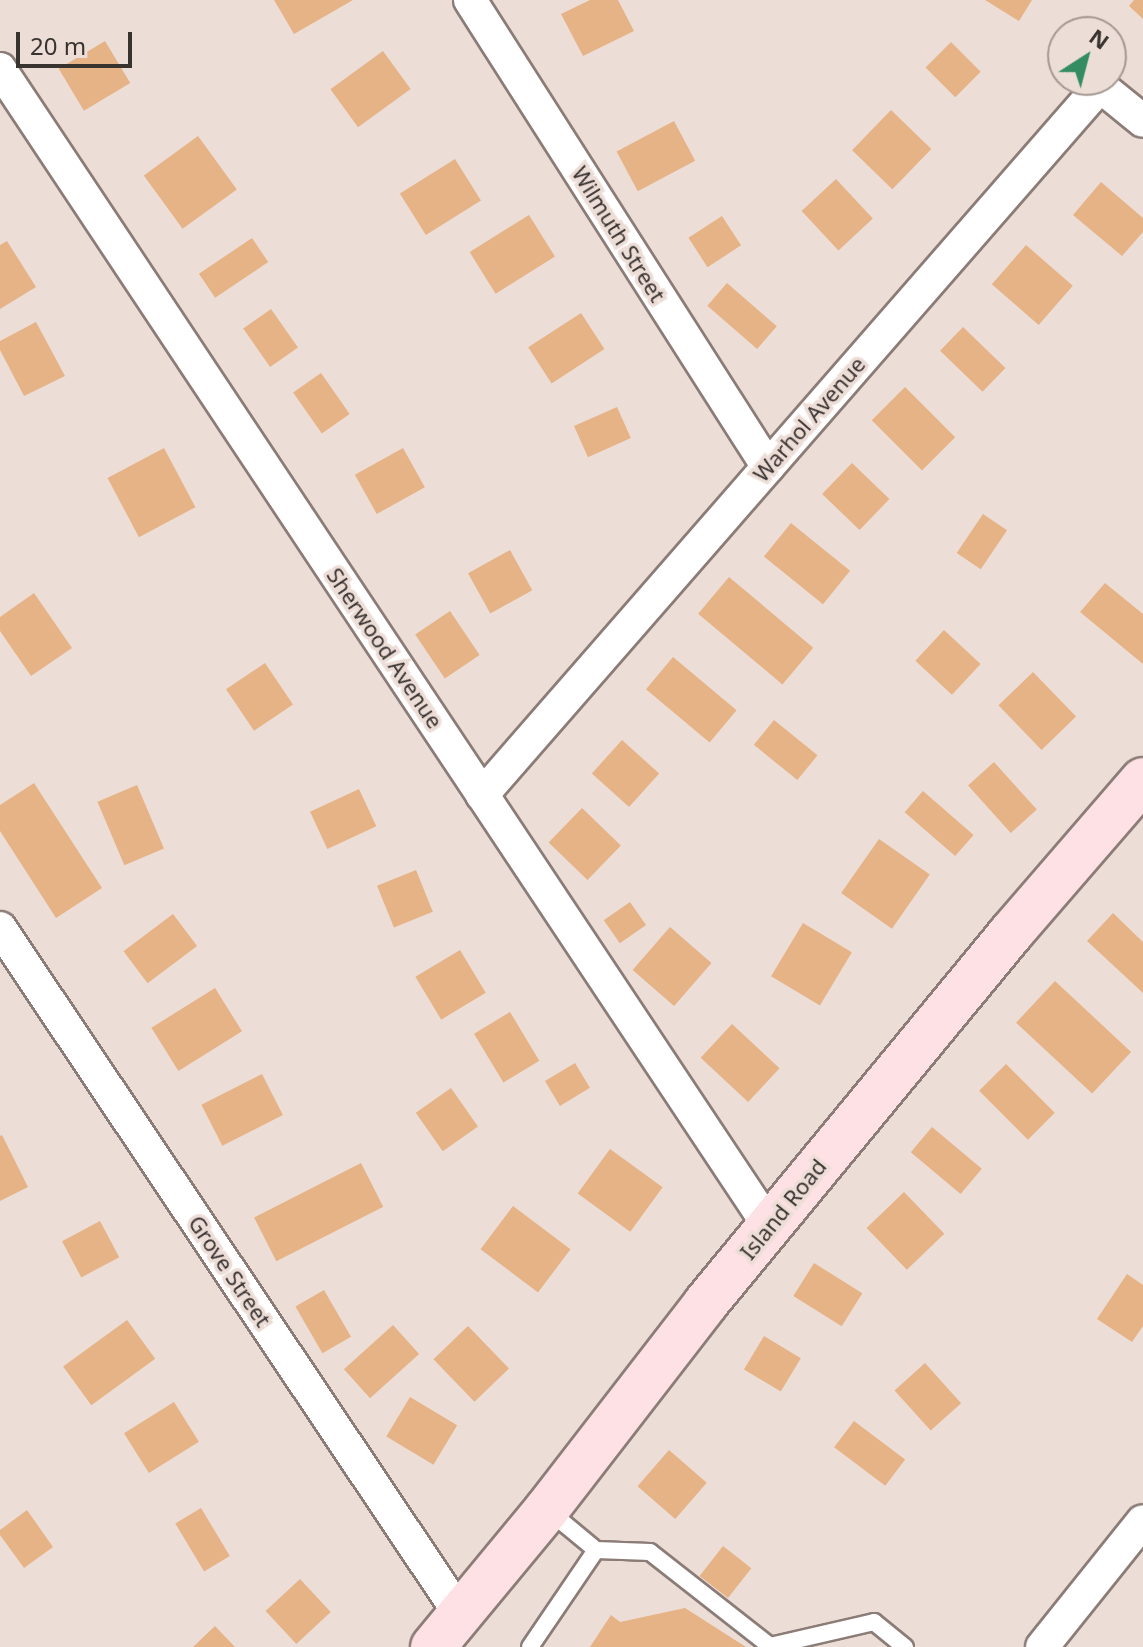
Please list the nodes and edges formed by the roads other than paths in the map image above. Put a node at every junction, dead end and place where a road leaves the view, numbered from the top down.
1 (470, 0) edge
2 (0, 69) edge
3 (1143, 121) edge
4 (768, 467) junction
5 (1143, 780) edge
6 (482, 795) junction
7 (0, 928) edge
8 (769, 1226) junction
9 (547, 1509) junction
10 (1143, 1521) edge
11 (596, 1550) junction
12 (460, 1614) junction
13 (433, 1647) edge
14 (530, 1647) edge
15 (905, 1647) edge
16 (1042, 1647) edge

1 - 4 street, Wilmuth Street
2 - 6 street, Sherwood Avenue
3 - 4 street, Warhol Avenue
4 - 6 street, Warhol Avenue
5 - 8 main road, Island Road
6 - 8 street, Sherwood Avenue
7 - 12 street, Grove Street
8 - 9 main road, Island Road
9 - 11 lane
9 - 12 main road, Island Road
10 - 16 street
11 - 14 lane
11 - 15 lane
12 - 13 main road, Island Road

